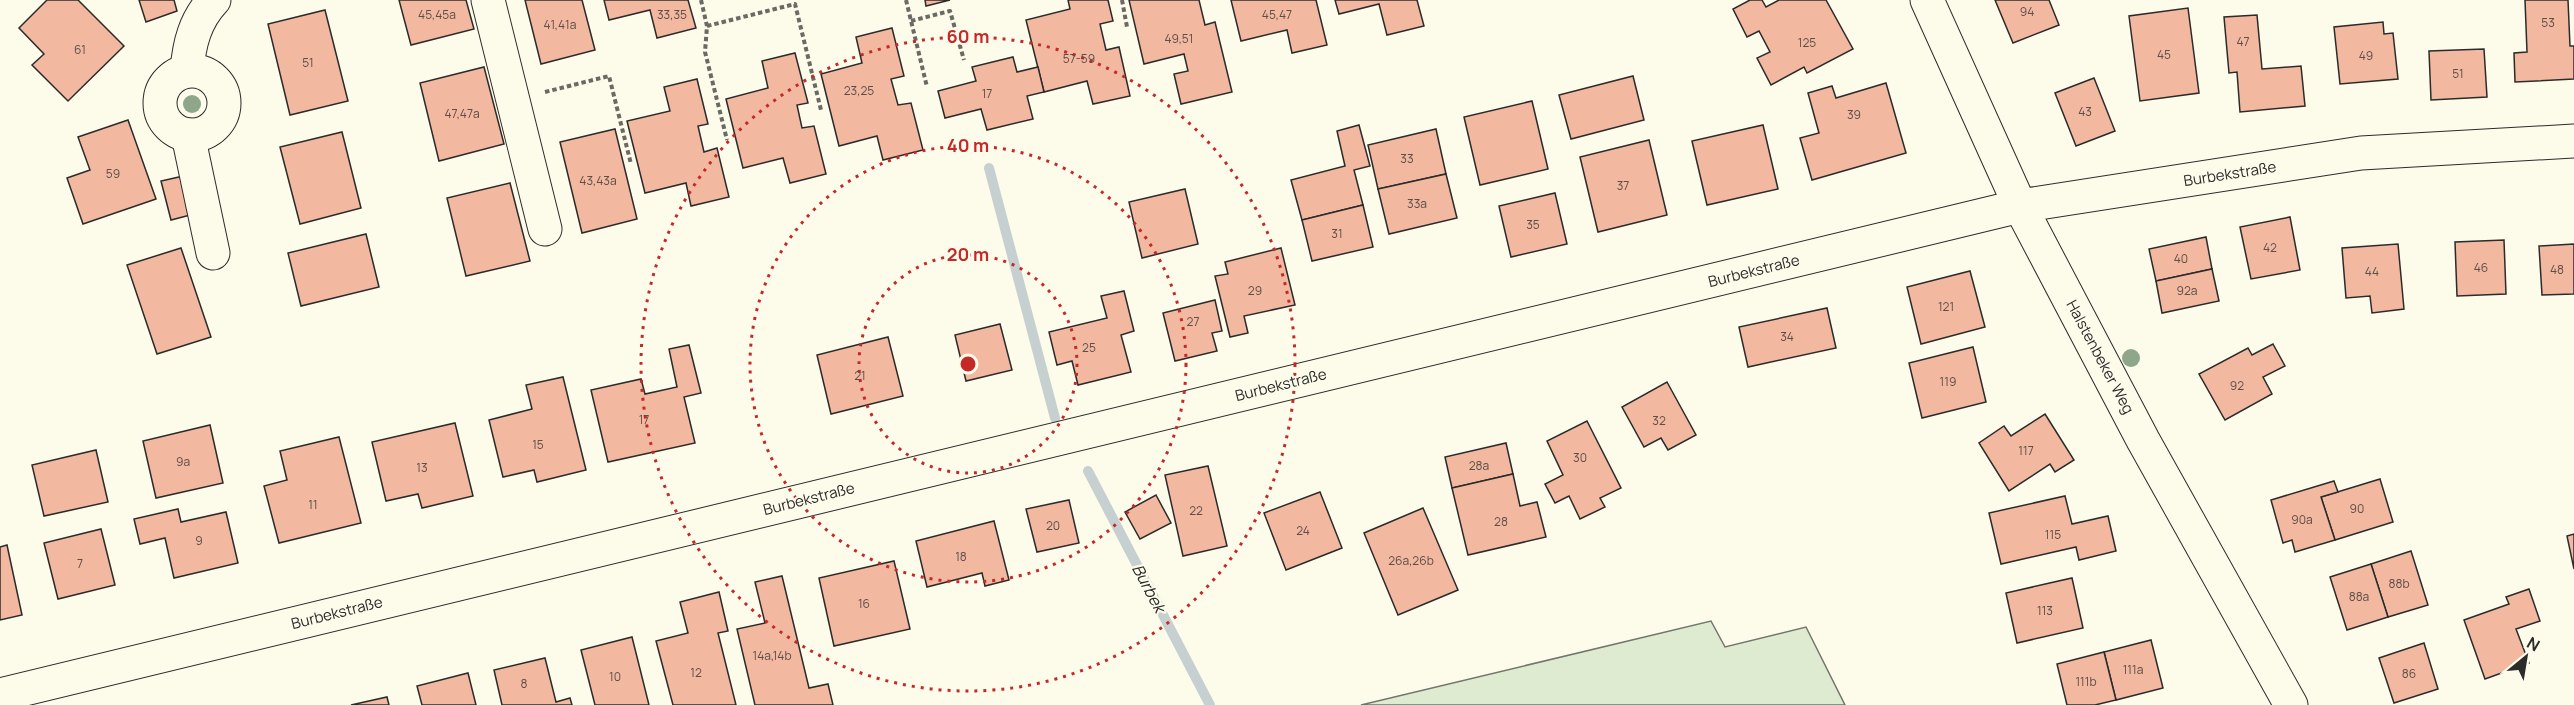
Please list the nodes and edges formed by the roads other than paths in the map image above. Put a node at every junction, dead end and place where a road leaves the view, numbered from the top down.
1 (213, 0) edge
2 (488, 0) edge
3 (1927, 0) edge
4 (187, 71) junction
5 (188, 135) junction
6 (2574, 141) edge
7 (2020, 206) junction
8 (545, 229) dead end
9 (213, 253) dead end
10 (0, 695) edge
11 (2291, 705) edge

1 - 4 street
2 - 8 street
3 - 7 street, Halstenbeker Weg
4 - 5 street
4 - 5 street
5 - 9 street
6 - 7 street, Burbekstraße
7 - 10 street, Burbekstraße
7 - 11 street, Halstenbeker Weg

